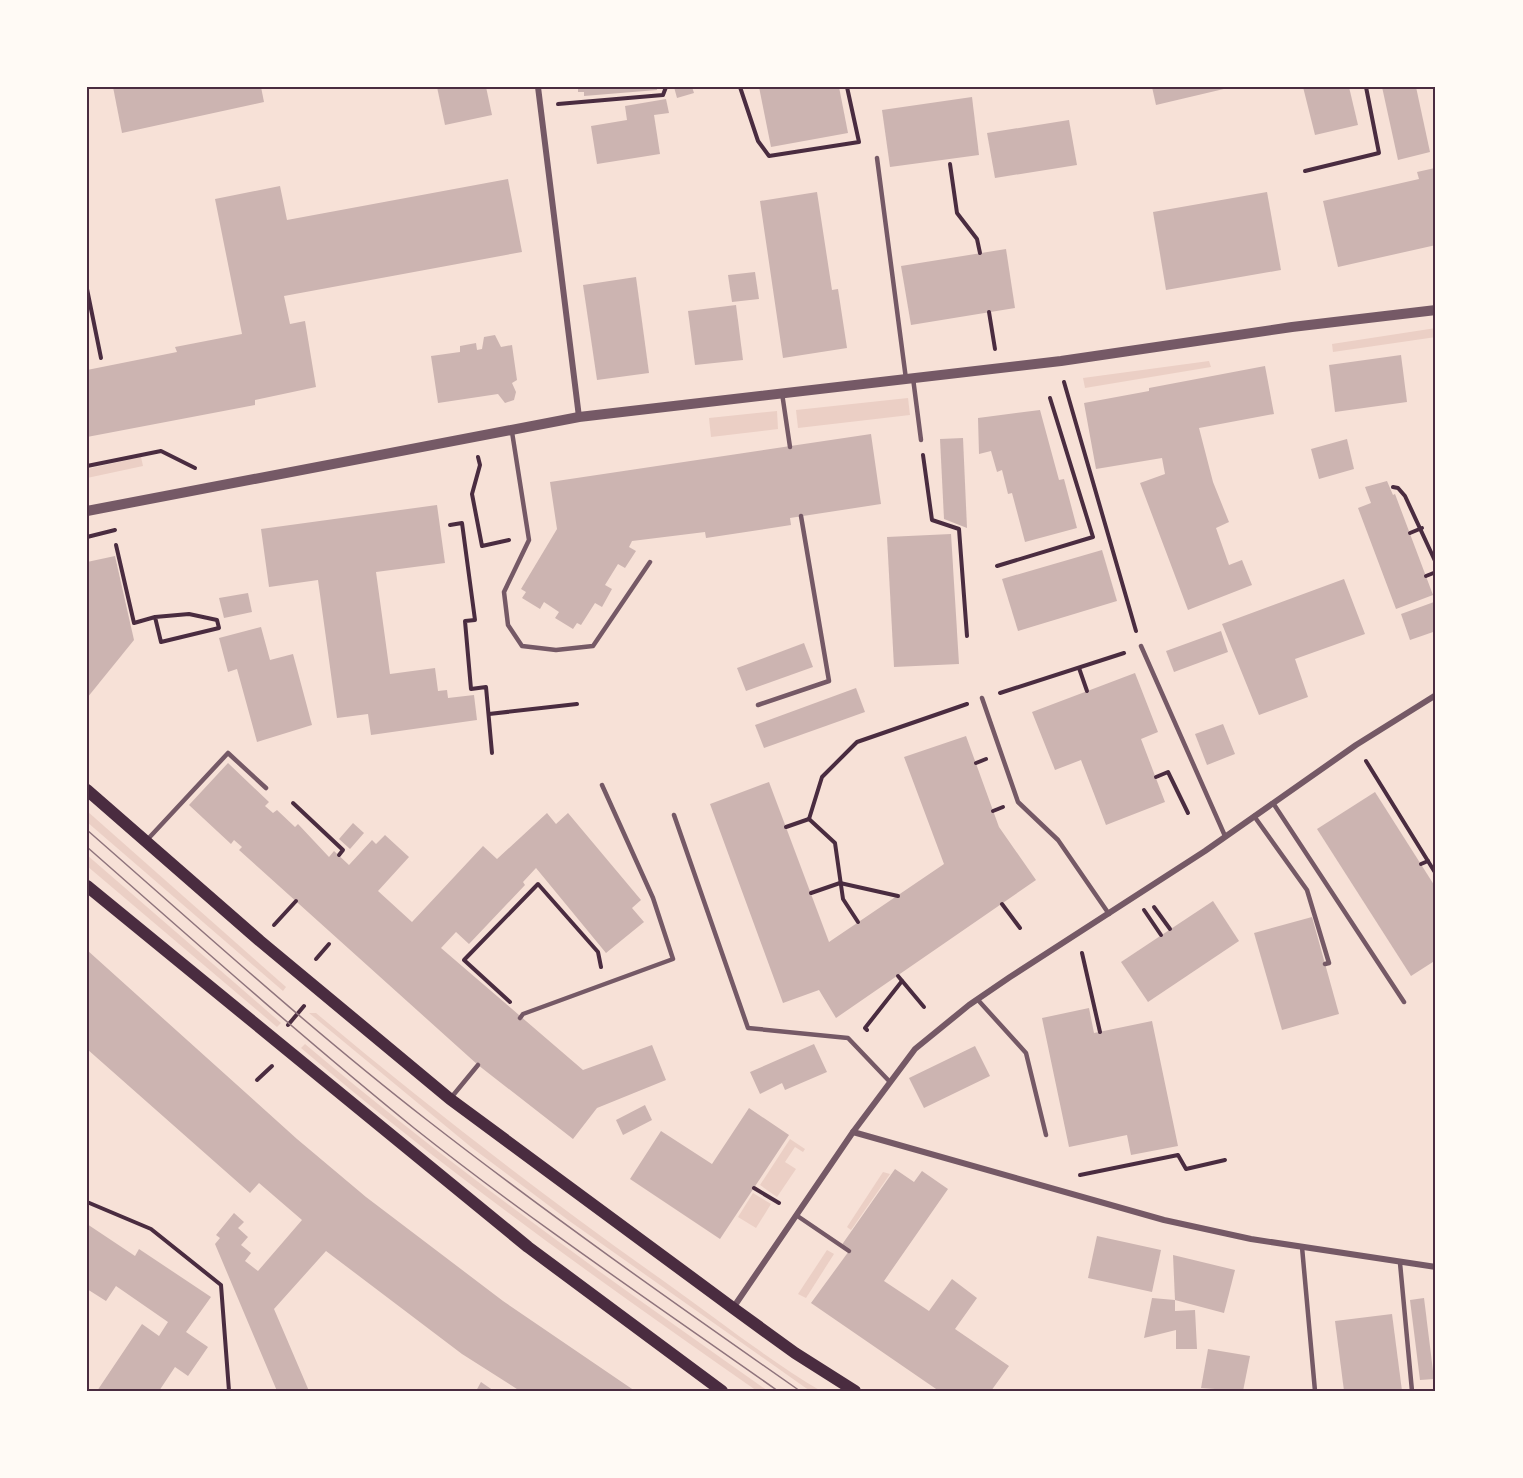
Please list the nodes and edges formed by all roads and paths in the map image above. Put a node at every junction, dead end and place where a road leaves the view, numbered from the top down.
1 (538, 87) edge
2 (666, 87) edge
3 (740, 87) edge
4 (847, 87) edge
5 (1366, 87) edge
6 (540, 105) junction
7 (877, 158) dead end
8 (950, 164) dead end
9 (1305, 171) dead end
10 (980, 254) dead end
11 (87, 289) edge
12 (1436, 310) edge
13 (989, 312) dead end
14 (101, 358) dead end
15 (1061, 361) junction
16 (999, 367) junction
17 (909, 379) junction
18 (782, 393) junction
19 (1050, 398) dead end
20 (579, 417) junction
21 (511, 429) junction
22 (475, 436) junction
23 (921, 440) joint
24 (790, 447) dead end
25 (186, 463) dead end
26 (87, 466) edge
27 (1393, 488) dead end
28 (87, 511) edge
29 (801, 516) dead end
30 (450, 525) dead end
31 (1422, 528) junction
32 (1410, 533) dead end
33 (529, 536) junction
34 (116, 545) dead end
35 (650, 562) dead end
36 (1436, 563) edge
37 (997, 566) dead end
38 (1436, 572) edge
39 (1426, 576) dead end
40 (155, 617) junction
41 (967, 636) dead end
42 (1141, 646) junction
43 (1079, 668) junction
44 (1087, 691) dead end
45 (1436, 695) edge
46 (982, 698) junction
47 (577, 704) dead end
48 (758, 705) dead end
49 (489, 714) junction
50 (1356, 745) junction
51 (492, 753) dead end
52 (1156, 777) dead end
53 (602, 785) dead end
54 (267, 788) dead end
55 (87, 790) edge
56 (294, 803) dead end
57 (1273, 803) junction
58 (1188, 813) dead end
59 (674, 815) dead end
60 (1254, 816) junction
61 (809, 819) junction
62 (786, 827) dead end
63 (1225, 836) junction
64 (145, 842) junction
65 (339, 855) dead end
66 (1428, 861) junction
67 (1421, 864) dead end
68 (1436, 874) edge
69 (840, 883) junction
70 (87, 886) edge
71 (1143, 892) junction
72 (811, 893) dead end
73 (898, 896) dead end
74 (1135, 898) junction
75 (296, 901) dead end
76 (1002, 904) dead end
77 (1109, 914) junction
78 (858, 922) dead end
79 (1020, 928) dead end
80 (1170, 929) dead end
81 (1077, 935) junction
82 (1161, 935) dead end
83 (260, 941) junction
84 (329, 944) dead end
85 (1325, 964) dead end
86 (303, 975) junction
87 (898, 976) dead end
88 (902, 981) junction
89 (604, 986) junction
90 (978, 1000) junction
91 (1404, 1002) dead end
92 (924, 1007) dead end
93 (521, 1016) joint
94 (1100, 1032) dead end
95 (872, 1035) dead end
96 (287, 1051) junction
97 (478, 1065) dead end
98 (257, 1080) dead end
99 (890, 1082) junction
100 (450, 1099) junction
101 (853, 1132) junction
102 (1046, 1135) dead end
103 (1225, 1160) dead end
104 (1079, 1175) dead end
105 (754, 1188) dead end
106 (87, 1202) edge
107 (779, 1203) dead end
108 (796, 1215) junction
109 (1302, 1247) junction
110 (849, 1251) dead end
111 (1400, 1263) junction
112 (1436, 1267) edge
113 (733, 1308) junction
114 (230, 1391) edge
115 (723, 1391) edge
116 (855, 1391) edge
117 (1315, 1391) edge
118 (1412, 1391) edge

1 - 6 street
2 - 6 path
3 - 4 path
5 - 9 path
6 - 20 street
7 - 17 lane
8 - 10 path
11 - 14 path
12 - 15 street
13 - 16 path
15 - 16 street
15 - 42 path
16 - 17 street
17 - 18 street
17 - 23 lane
18 - 20 street
18 - 24 lane
19 - 37 path
20 - 21 street
21 - 22 street
21 - 33 lane
22 - 28 street
22 - 33 path
23 - 41 path
25 - 26 path
27 - 31 path
29 - 48 lane
30 - 49 path
31 - 32 path
31 - 36 path
33 - 35 lane
34 - 40 path
38 - 39 path
40 - 40 path
42 - 43 path
42 - 63 lane
43 - 44 path
43 - 46 path
45 - 50 street
46 - 61 path
46 - 77 lane
47 - 49 path
49 - 51 path
50 - 57 street
50 - 66 path
52 - 58 path
53 - 89 lane
54 - 64 lane
55 - 64 main road
56 - 65 path
57 - 60 street
57 - 91 lane
59 - 99 lane
60 - 63 street
60 - 85 lane
61 - 62 path
61 - 69 path
63 - 71 street
64 - 83 main road
66 - 67 path
66 - 68 path
69 - 72 path
69 - 73 path
69 - 78 path
70 - 96 main road
71 - 74 street
71 - 80 path
74 - 77 street
74 - 82 path
75 - 83 path
76 - 79 path
77 - 81 street
81 - 90 street
81 - 94 path
83 - 86 main road
84 - 86 path
86 - 96 path
86 - 100 main road
87 - 88 path
88 - 92 path
88 - 95 path
89 - 93 lane
89 - 93 path
90 - 99 street
90 - 102 lane
96 - 98 path
96 - 115 main road
97 - 100 lane
99 - 101 street
100 - 113 main road
101 - 108 street
101 - 109 street
103 - 104 path
105 - 107 path
106 - 114 path
108 - 110 lane
108 - 113 street
109 - 111 street
109 - 117 lane
111 - 112 street
111 - 118 lane
113 - 116 main road

